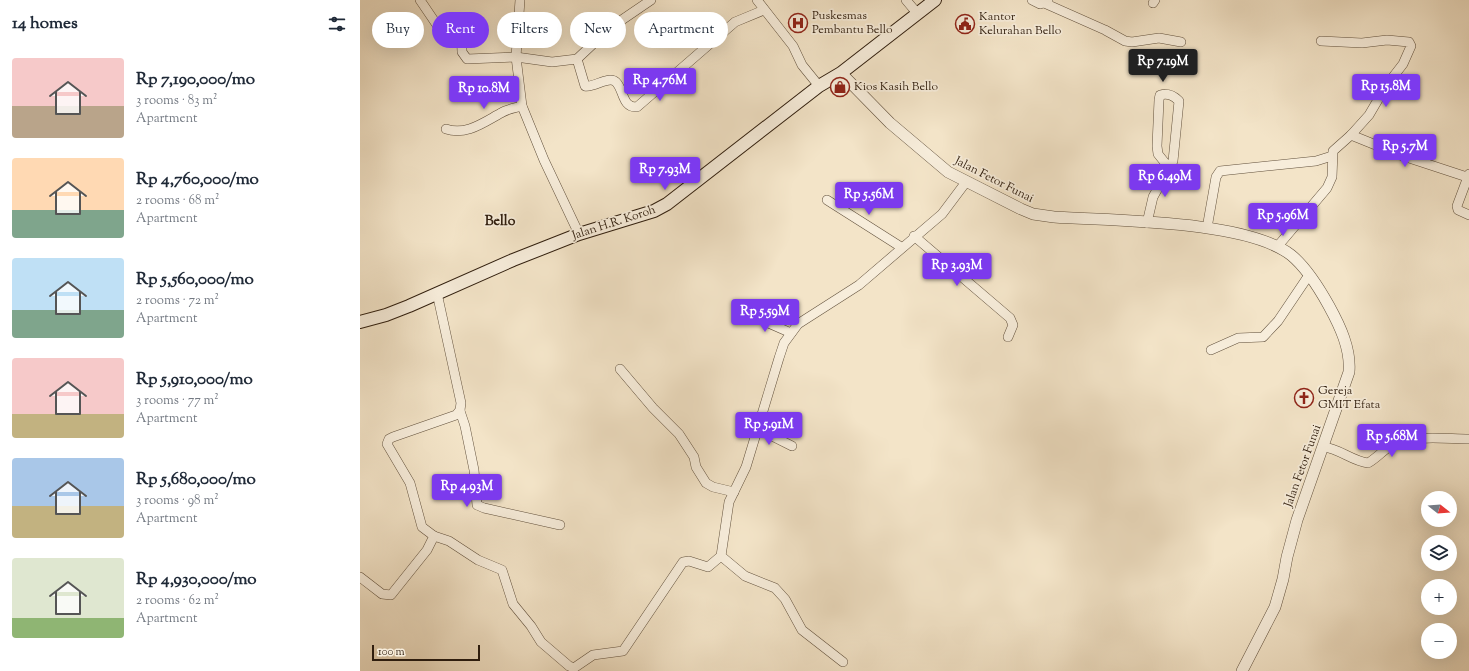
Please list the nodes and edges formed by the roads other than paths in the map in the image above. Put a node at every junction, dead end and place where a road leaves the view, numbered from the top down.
1 (420, 0) edge
2 (520, 0) edge
3 (651, 0) edge
4 (757, 0) edge
5 (906, 0) edge
6 (935, 0) edge
7 (1032, 0) edge
8 (1046, 2) edge
9 (764, 10) junction
10 (917, 13) junction
11 (1321, 41) dead end
12 (1181, 42) dead end
13 (516, 56) junction
14 (577, 59) junction
15 (841, 73) junction
16 (819, 86) junction
17 (522, 106) junction
18 (446, 129) dead end
19 (1351, 135) junction
20 (1332, 156) junction
21 (1170, 169) junction
22 (1468, 175) edge
23 (966, 182) junction
24 (827, 200) dead end
25 (1469, 215) edge
26 (1147, 223) junction
27 (1207, 228) junction
28 (579, 234) junction
29 (914, 236) junction
30 (1277, 247) junction
31 (901, 248) junction
32 (1309, 275) junction
33 (437, 293) junction
34 (748, 314) dead end
35 (360, 322) edge
36 (791, 333) junction
37 (1008, 337) dead end
38 (1211, 350) dead end
39 (620, 369) dead end
40 (460, 411) junction
41 (756, 428) junction
42 (1469, 439) edge
43 (792, 446) dead end
44 (1324, 447) junction
45 (734, 492) junction
46 (560, 525) dead end
47 (434, 536) junction
48 (721, 556) junction
49 (360, 577) edge
50 (843, 662) dead end
51 (1242, 671) edge

1 - 13 street
2 - 13 street
3 - 14 street
4 - 9 street
5 - 10 street
6 - 10 main road, Jalan H.R. Koroh
7 - 8 street
8 - 12 street
9 - 14 street
9 - 16 street
10 - 15 main road, Jalan H.R. Koroh
11 - 19 street
13 - 14 street
13 - 17 street
15 - 16 main road, Jalan H.R. Koroh
15 - 23 street, Jalan Fetor Funai
16 - 28 main road, Jalan H.R. Koroh
17 - 18 street
17 - 28 street
19 - 20 street
19 - 22 street
20 - 27 street
20 - 30 street
21 - 21 street
21 - 26 street
22 - 25 street
23 - 26 street, Jalan Fetor Funai
23 - 29 street
24 - 31 street
26 - 27 street, Jalan Fetor Funai
27 - 30 street, Jalan Fetor Funai
28 - 33 main road, Jalan H.R. Koroh
29 - 31 street
29 - 37 street
30 - 32 street, Jalan Fetor Funai
31 - 36 street
32 - 38 street
32 - 44 street, Jalan Fetor Funai
33 - 35 main road, Jalan H.R. Koroh
33 - 40 street
34 - 36 street
36 - 41 street
39 - 45 street
40 - 46 street
40 - 47 street
41 - 43 street
41 - 45 street
42 - 44 street
44 - 51 street, Jalan Fetor Funai
45 - 48 street
47 - 48 street
47 - 49 street
48 - 50 street

